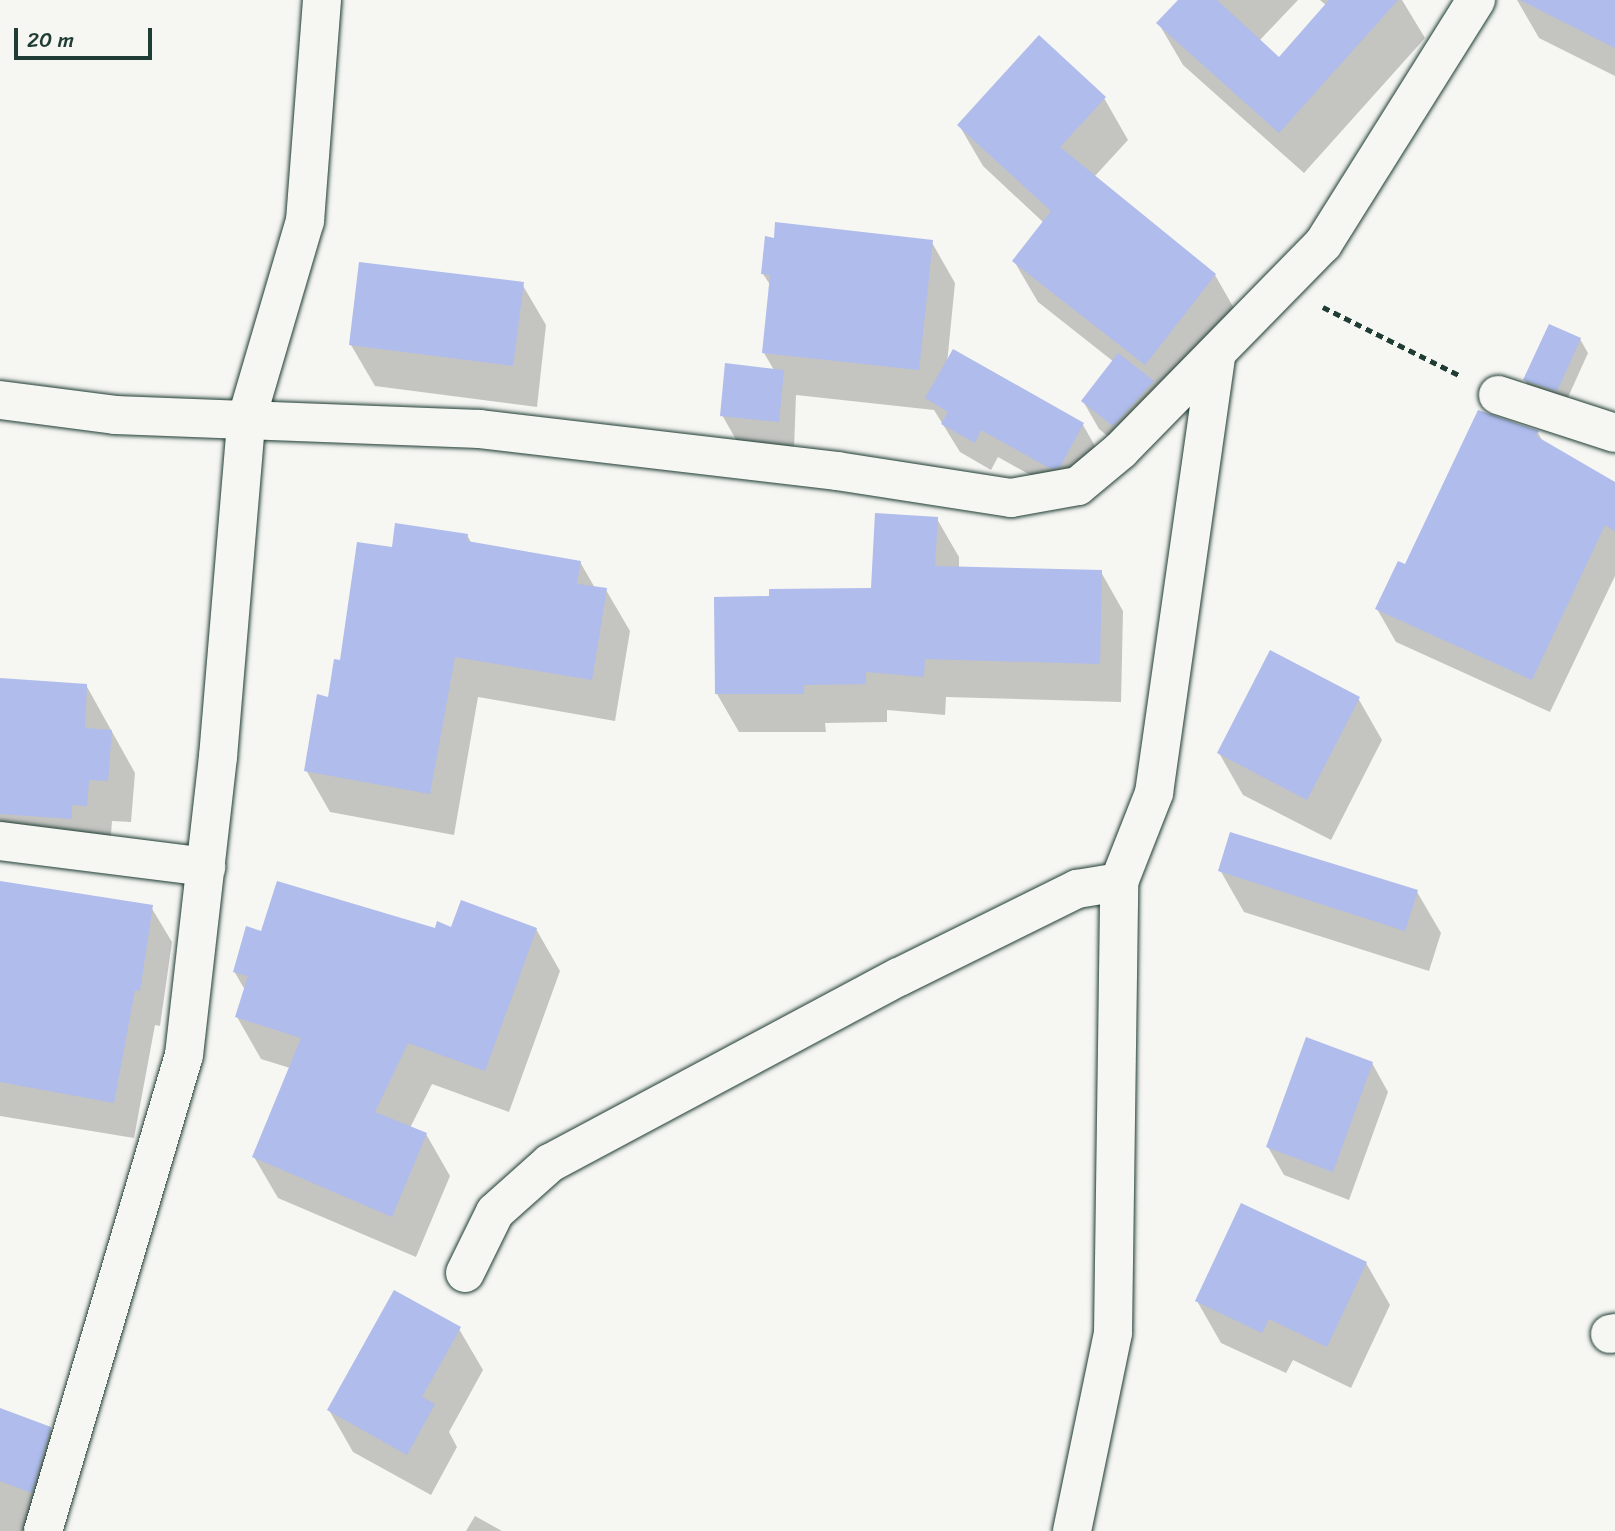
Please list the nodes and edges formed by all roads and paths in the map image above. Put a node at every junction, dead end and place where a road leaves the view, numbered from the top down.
1 (322, 0) edge
2 (1476, 0) edge
3 (1284, 288) junction
4 (1216, 355) junction
5 (1498, 395) joint
6 (0, 400) edge
7 (246, 421) junction
8 (1615, 433) edge
9 (0, 841) edge
10 (205, 867) junction
11 (1119, 881) junction
12 (465, 1273) dead end
13 (43, 1531) edge
14 (1072, 1531) edge

1 - 7 street
2 - 3 street
3 - 4 street
3 - 5 path
4 - 7 street
4 - 11 street
5 - 8 street
6 - 7 street
7 - 10 street
9 - 10 street
10 - 13 street
11 - 12 street
11 - 14 street

